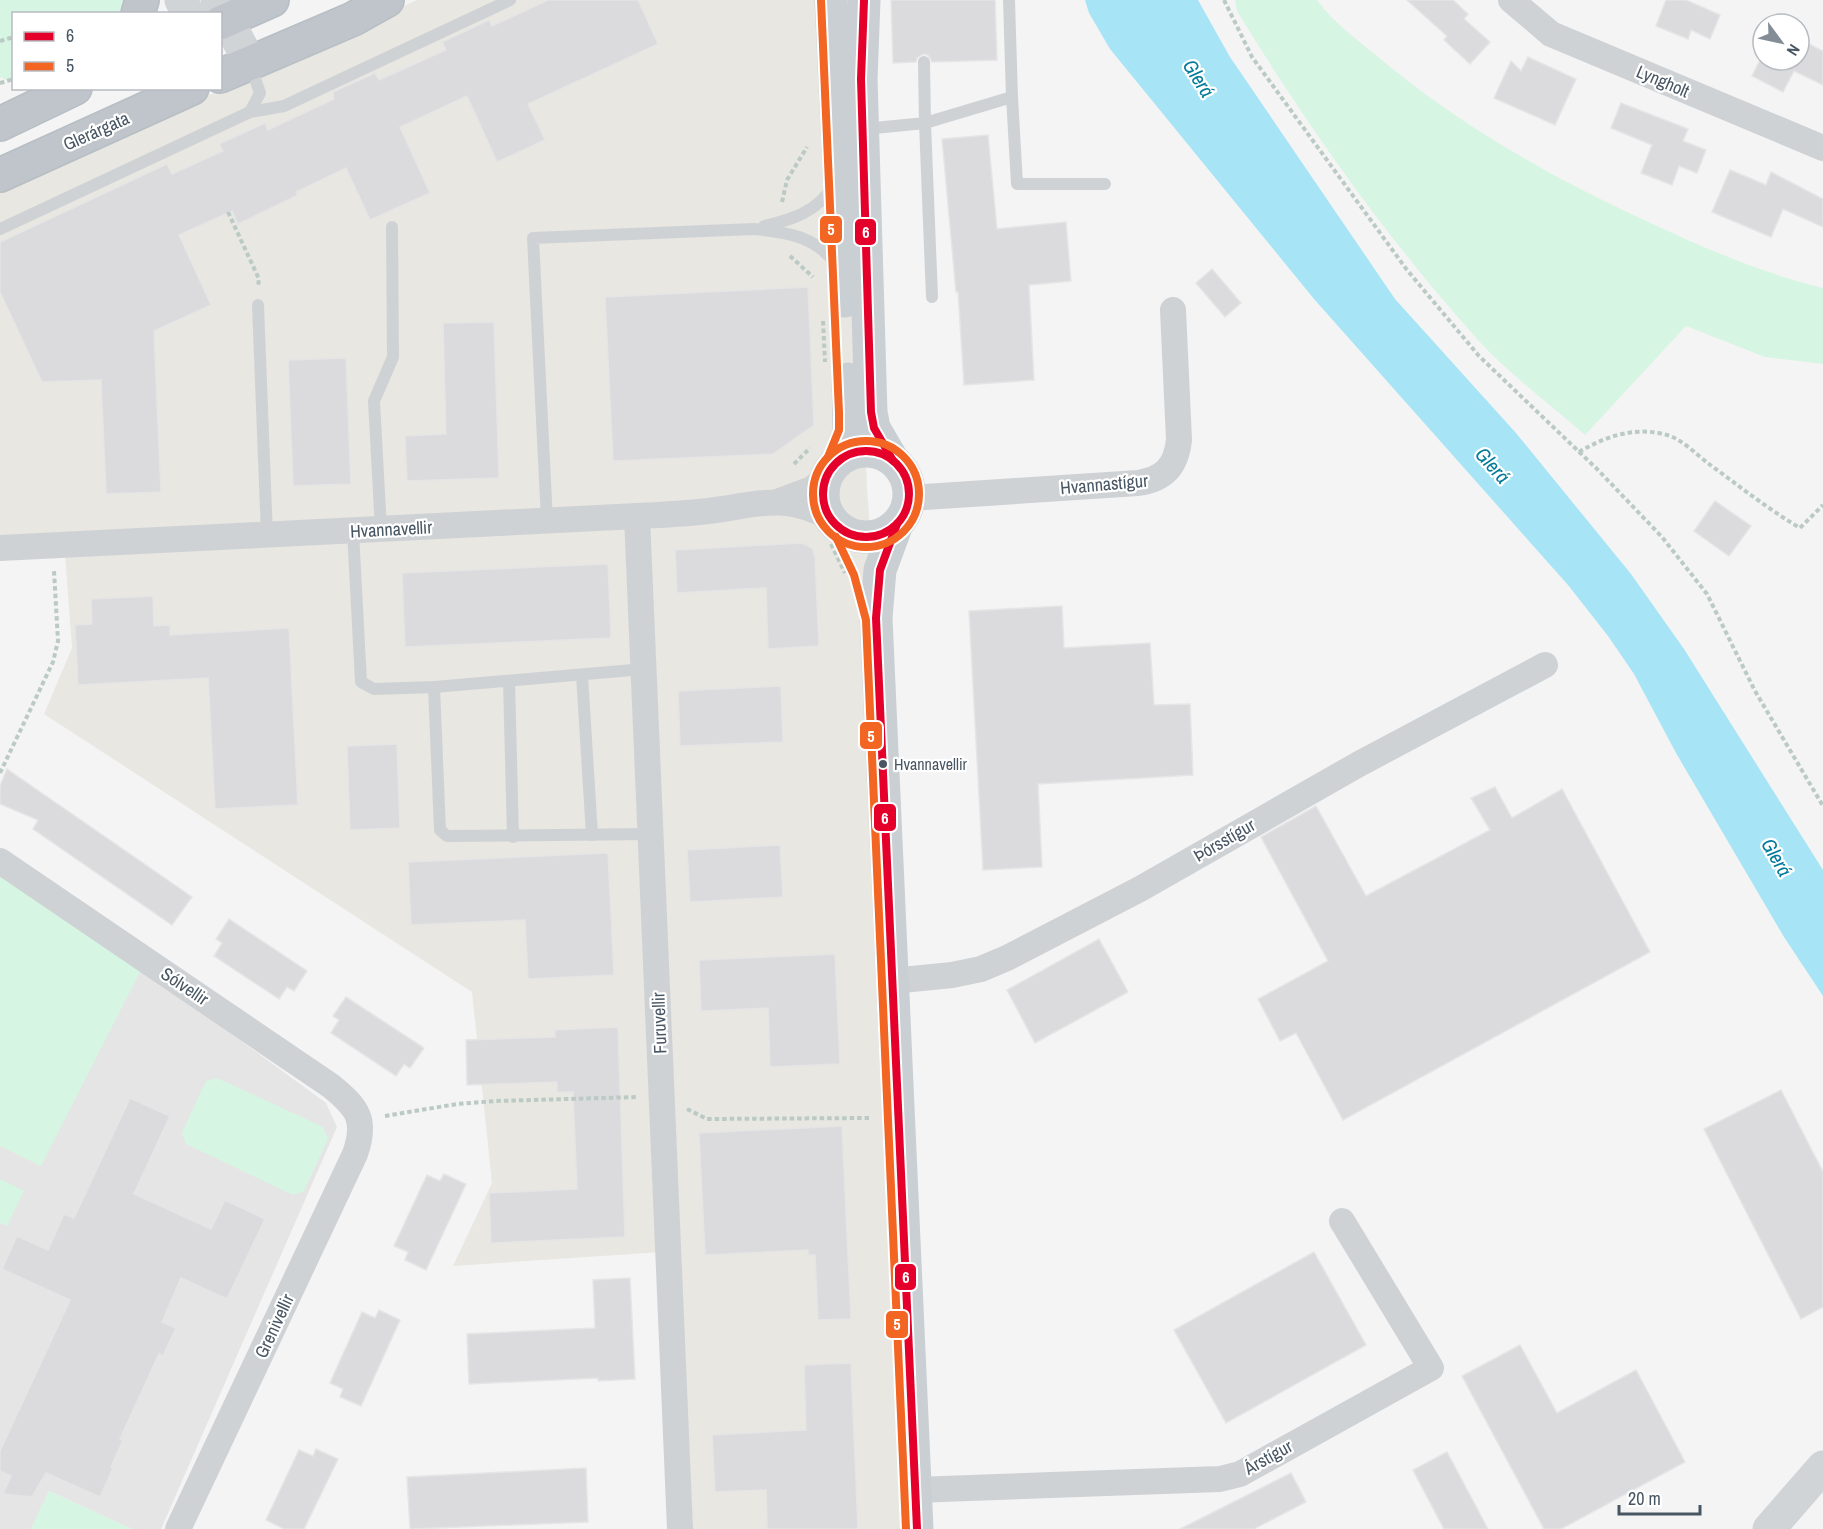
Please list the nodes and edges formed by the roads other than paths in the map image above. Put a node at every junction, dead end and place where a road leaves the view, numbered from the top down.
1 (272, 0) edge
2 (387, 0) edge
3 (510, 0) edge
4 (831, 0) edge
5 (864, 0) edge
6 (1009, 0) edge
7 (1511, 0) edge
8 (234, 42) edge
9 (924, 62) dead end
10 (188, 90) edge
11 (66, 92) edge
12 (1012, 97) junction
13 (250, 112) junction
14 (925, 123) junction
15 (0, 124) edge
16 (863, 129) junction
17 (1823, 148) edge
18 (0, 175) edge
19 (840, 175) junction
20 (1105, 184) dead end
21 (392, 227) dead end
22 (0, 229) edge
23 (754, 229) junction
24 (844, 279) junction
25 (932, 297) dead end
26 (258, 304) road end
27 (1173, 310) dead end
28 (892, 459) junction
29 (832, 469) junction
30 (780, 501) junction
31 (904, 511) junction
32 (637, 516) junction
33 (547, 521) junction
34 (838, 525) junction
35 (381, 530) junction
36 (353, 531) junction
37 (267, 536) junction
38 (0, 548) edge
39 (876, 618) junction
40 (1545, 665) dead end
41 (644, 669) junction
42 (582, 675) junction
43 (509, 681) junction
44 (434, 687) junction
45 (651, 834) junction
46 (592, 835) junction
47 (513, 837) junction
48 (0, 861) edge
49 (892, 981) junction
50 (361, 1120) joint
51 (1342, 1221) dead end
52 (1823, 1467) edge
53 (915, 1490) junction
54 (178, 1529) edge
55 (680, 1529) edge
56 (917, 1529) edge
57 (1769, 1529) edge

1 - 8 highway
2 - 8 highway
3 - 13 lane
4 - 19 main road
5 - 16 main road
6 - 12 lane
7 - 17 street, Lyngholt
8 - 13 lane
9 - 14 lane
10 - 18 highway, Glerárgata
11 - 15 highway
12 - 14 lane
12 - 20 lane
13 - 22 lane
14 - 16 lane
14 - 25 lane
16 - 28 main road
19 - 23 lane
19 - 24 main road
21 - 35 lane
23 - 24 lane
23 - 33 lane
24 - 29 main road
26 - 37 lane
27 - 31 street, Hvannastígur
28 - 29 main road
28 - 31 main road
29 - 30 street, Hvannavellir
29 - 34 main road
30 - 32 street, Hvannavellir
30 - 34 street, Hvannavellir
31 - 34 main road
31 - 39 main road
32 - 33 street, Hvannavellir
32 - 41 street, Furuvellir
33 - 35 street, Hvannavellir
34 - 39 main road
35 - 36 street, Hvannavellir
36 - 37 street, Hvannavellir
36 - 44 lane
37 - 38 street, Hvannavellir
39 - 49 main road
40 - 49 street, Þórsstígur
41 - 42 lane
41 - 45 street, Furuvellir
42 - 43 lane
42 - 46 lane
43 - 44 lane
43 - 47 lane
44 - 47 lane
45 - 46 lane
45 - 55 street, Furuvellir
46 - 47 lane
48 - 50 street, Sólvellir
49 - 53 main road
50 - 54 street, Grenivellir
51 - 53 street, Árstígur
52 - 57 street
53 - 56 main road

